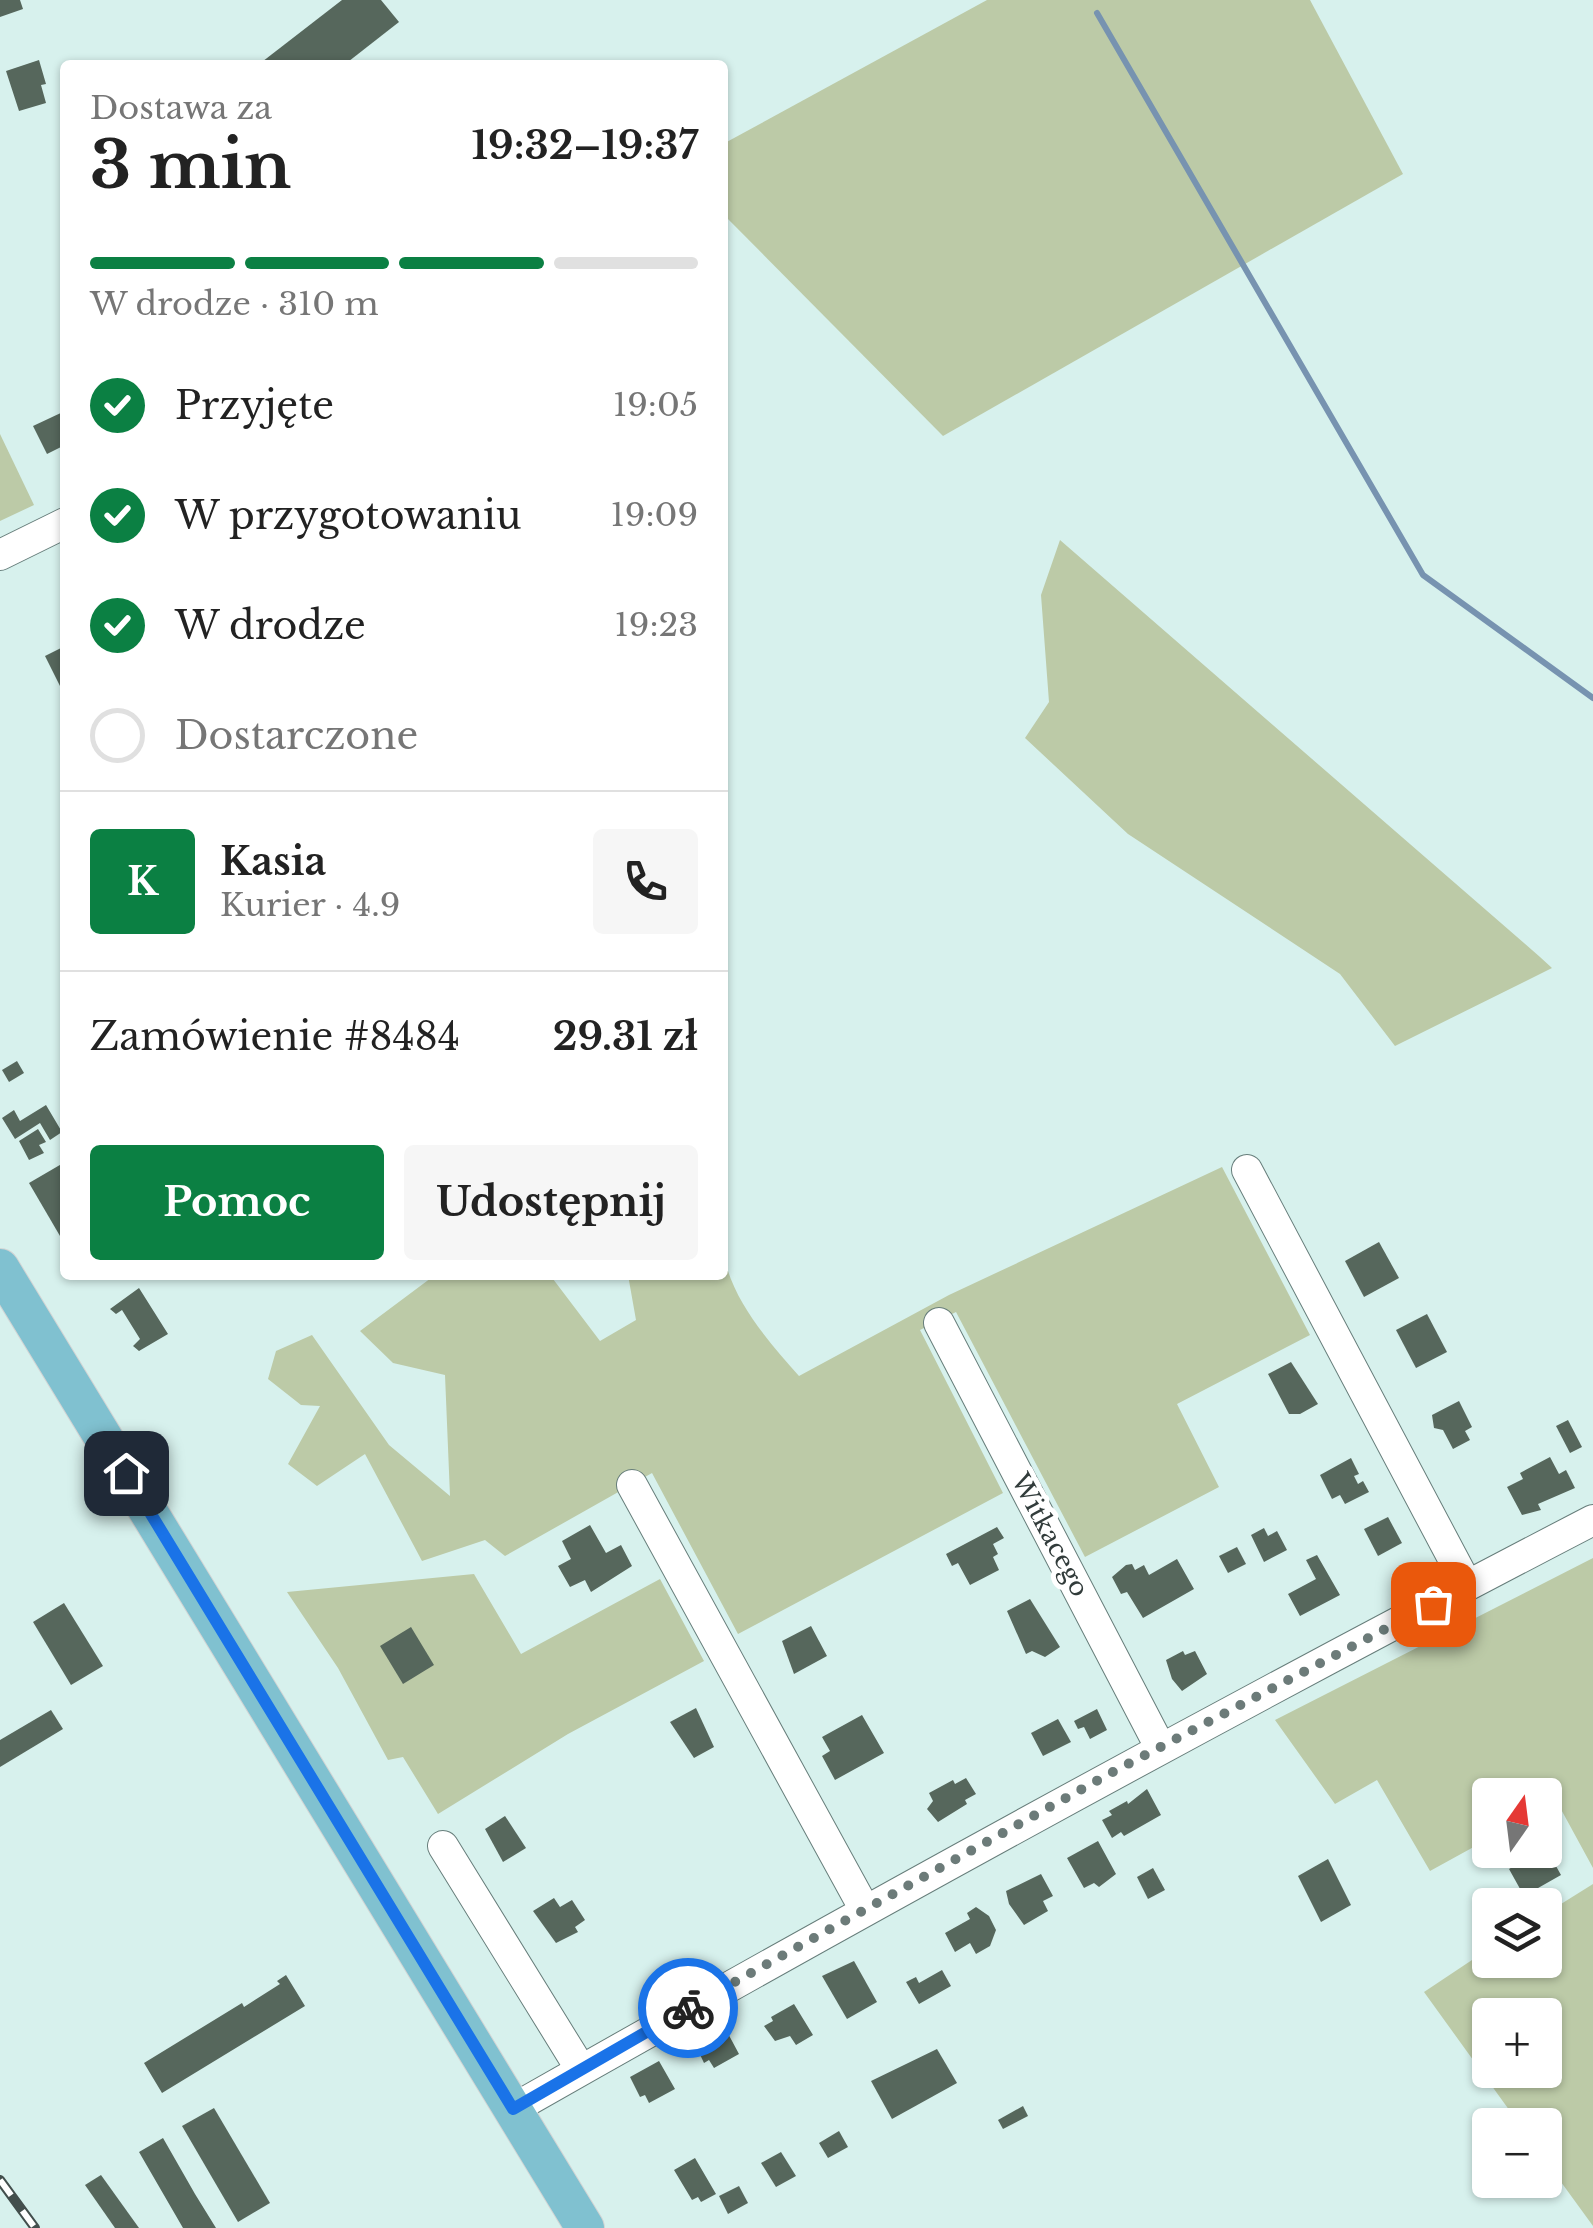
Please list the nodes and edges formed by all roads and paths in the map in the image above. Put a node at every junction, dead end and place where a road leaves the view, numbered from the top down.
1 (60, 525) edge
2 (0, 555) edge
3 (1247, 1170) dead end
4 (0, 1268) edge
5 (940, 1323) dead end
6 (632, 1486) dead end
7 (1593, 1520) edge
8 (1467, 1586) junction
9 (1160, 1747) junction
10 (444, 1846) dead end
11 (865, 1910) junction
12 (580, 2068) junction
13 (513, 2109) junction
14 (585, 2228) edge

1 - 2 street
3 - 8 street
4 - 13 main road
5 - 9 street, Witkacego
6 - 11 street
7 - 8 street
8 - 9 street
9 - 11 street
10 - 12 street
11 - 12 street
12 - 13 street
13 - 14 main road

